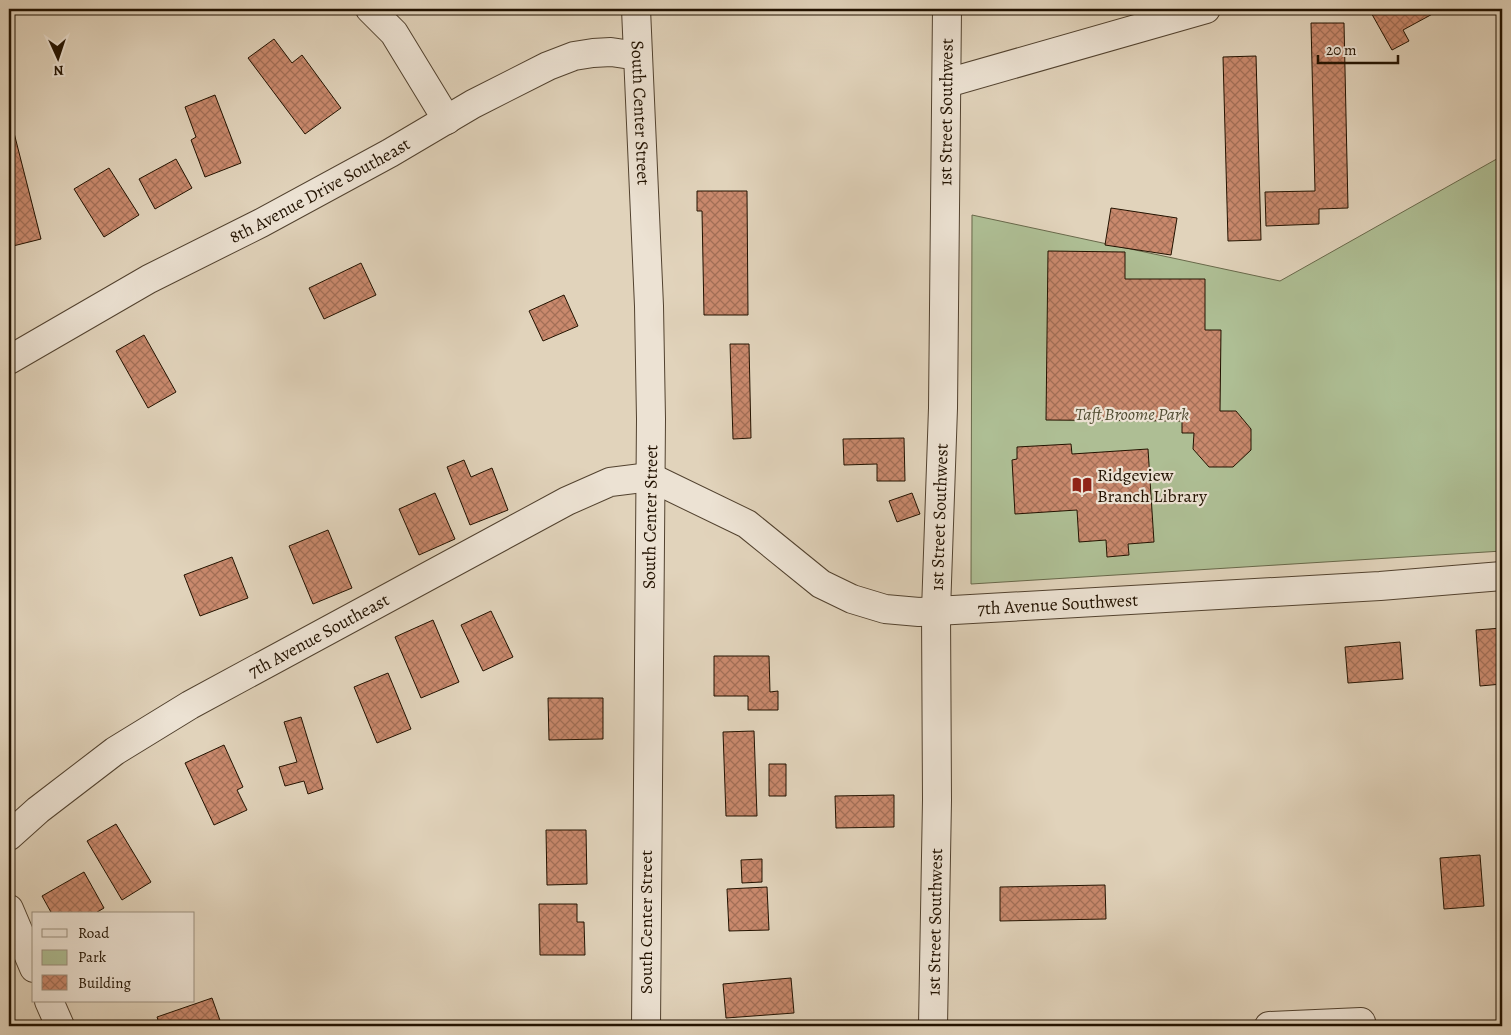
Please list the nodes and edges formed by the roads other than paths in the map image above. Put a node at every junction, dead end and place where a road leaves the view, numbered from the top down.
1 (370, 9) edge
2 (636, 9) edge
3 (947, 9) edge
4 (1206, 9) edge
5 (638, 56) junction
6 (947, 83) junction
7 (447, 120) junction
8 (9, 360) edge
9 (650, 477) junction
10 (1502, 576) edge
11 (936, 611) junction
12 (9, 836) edge
13 (9, 909) edge
14 (32, 963) edge
15 (49, 1002) edge
16 (1361, 1024) edge
17 (60, 1026) edge
18 (646, 1026) edge
19 (932, 1026) edge
20 (1268, 1026) edge

1 - 7 street
2 - 5 street, South Center Street
3 - 6 street, 1st Street Southwest
4 - 6 street
5 - 7 street, 8th Avenue Drive Southeast
5 - 9 street, South Center Street
6 - 11 street, 1st Street Southwest
7 - 8 street, 8th Avenue Drive Southeast
9 - 11 street, 7th Avenue Southwest
9 - 12 street, 7th Avenue Southeast
9 - 18 street, South Center Street
10 - 11 street, 7th Avenue Southwest
11 - 19 street, 1st Street Southwest
13 - 14 street
15 - 17 street
16 - 20 street

